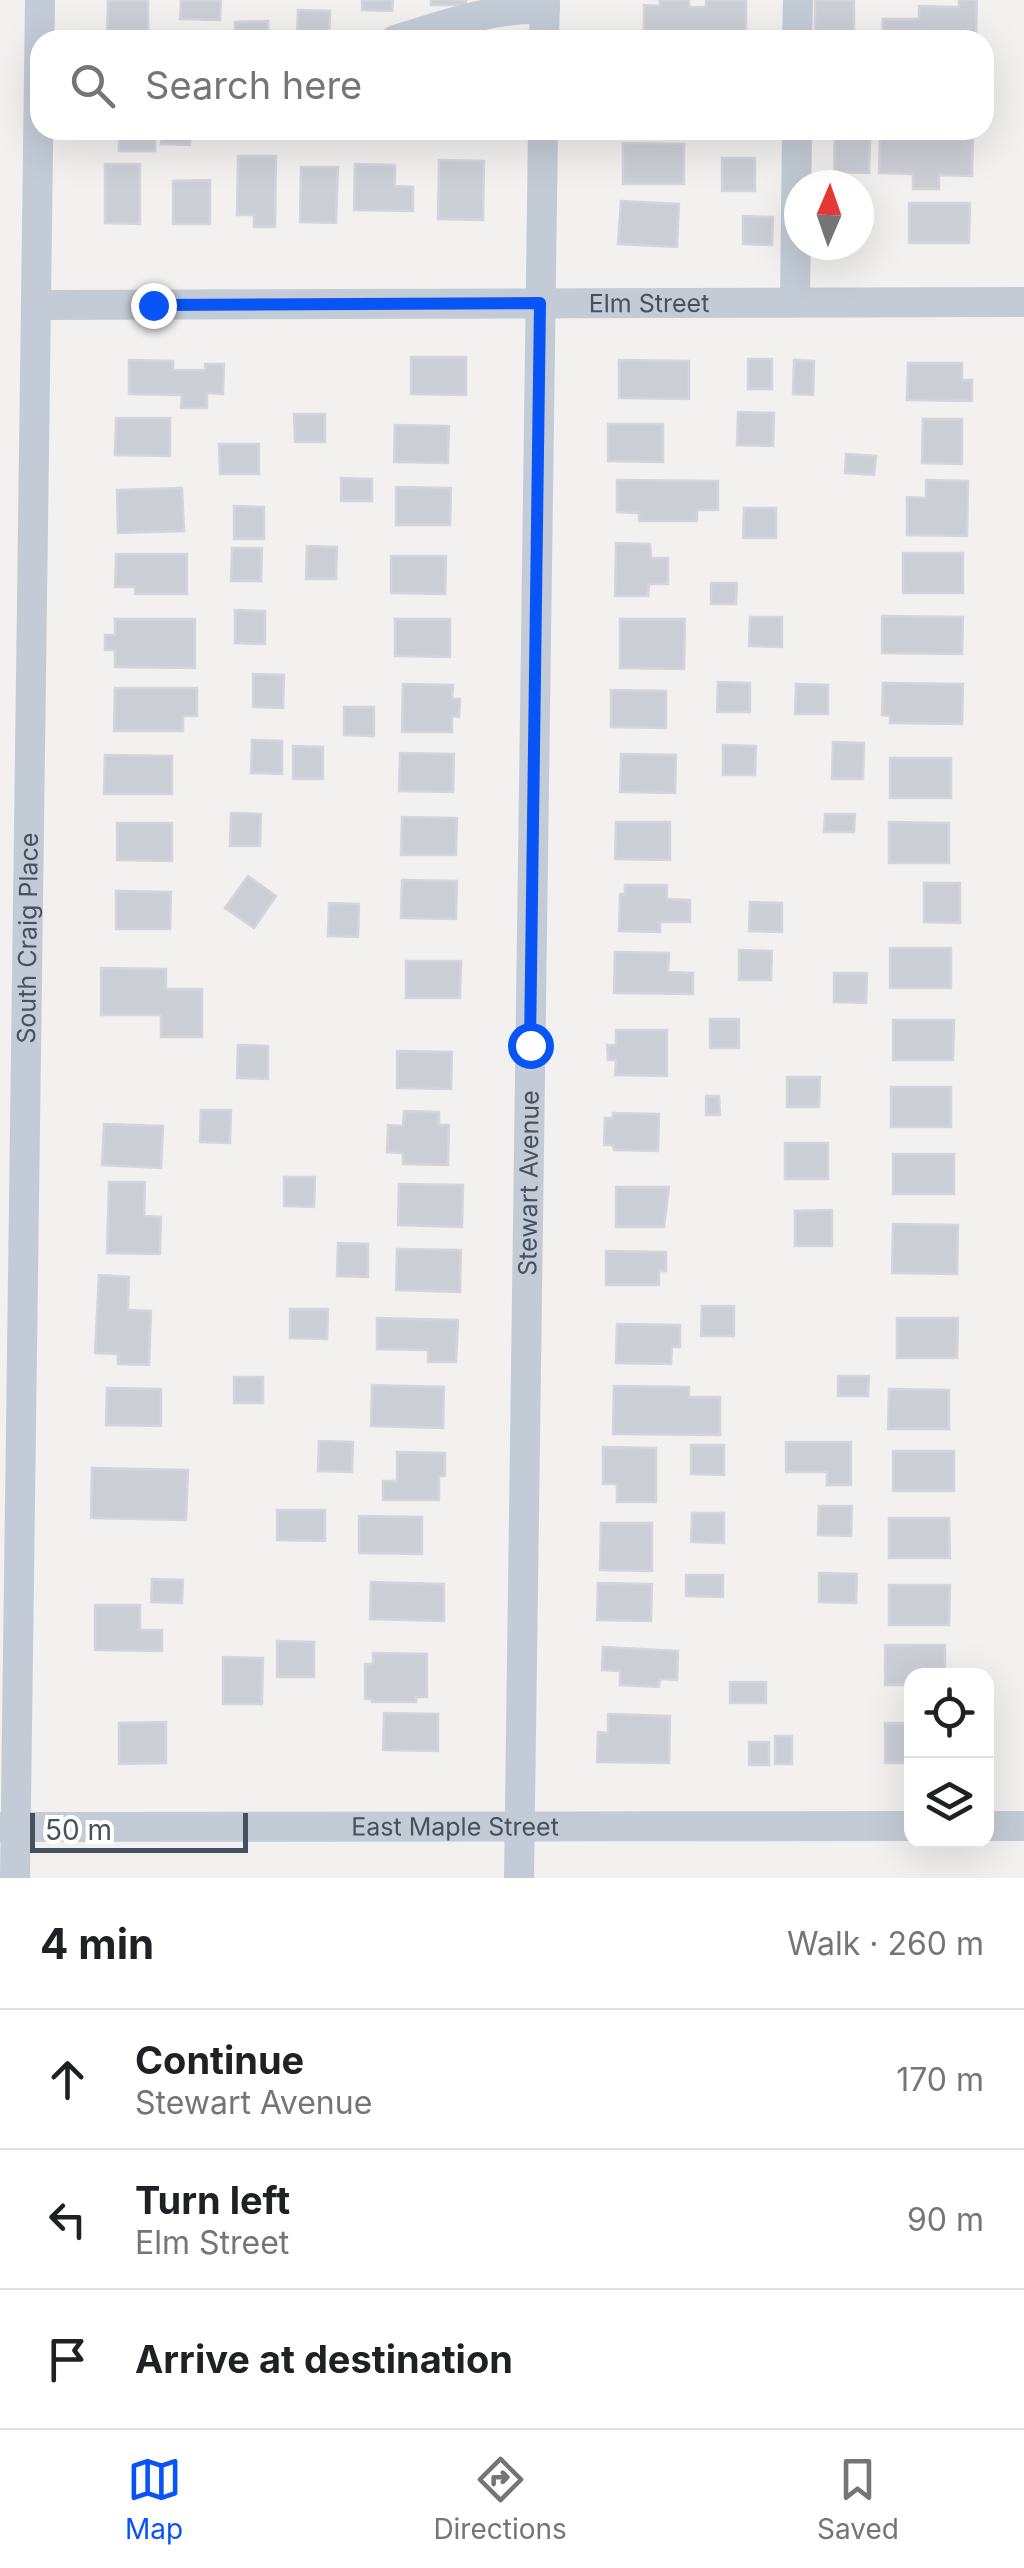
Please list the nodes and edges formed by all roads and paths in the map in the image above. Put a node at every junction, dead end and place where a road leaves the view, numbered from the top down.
1 (40, 0) edge
2 (798, 0) edge
3 (545, 4) edge
4 (40, 30) edge
5 (429, 30) edge
6 (544, 30) edge
7 (797, 30) edge
8 (38, 140) edge
9 (543, 140) edge
10 (797, 140) edge
11 (796, 302) junction
12 (1024, 302) edge
13 (540, 303) junction
14 (36, 306) junction
15 (520, 1826) junction
16 (904, 1826) edge
17 (994, 1826) edge
18 (1024, 1826) edge
19 (8, 1827) edge
20 (15, 1878) edge
21 (519, 1878) edge

1 - 4 street, South Craig Place
2 - 7 street
3 - 5 street
3 - 6 street
8 - 14 street, South Craig Place
9 - 13 street, Stewart Avenue
10 - 11 street
11 - 12 street, Elm Street
11 - 13 street, Elm Street
13 - 14 street, Elm Street
13 - 15 street, Stewart Avenue
14 - 19 street, South Craig Place
15 - 16 street, East Maple Street
15 - 19 street, East Maple Street
15 - 21 street, Stewart Avenue
17 - 18 street
19 - 20 street, South Craig Place

